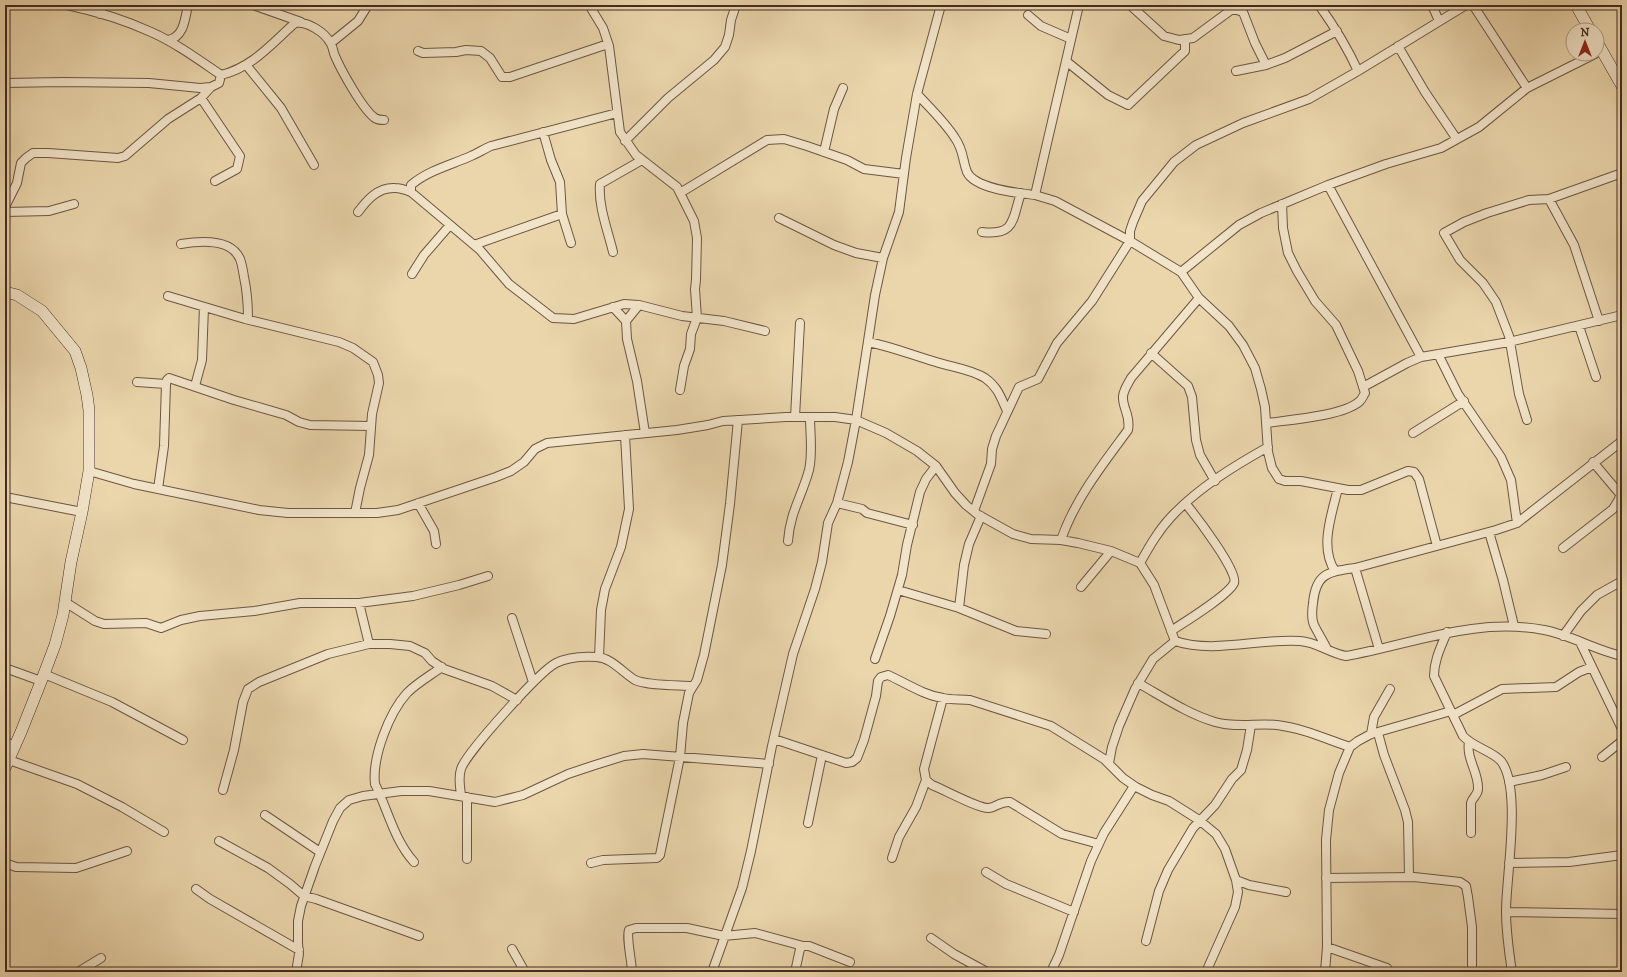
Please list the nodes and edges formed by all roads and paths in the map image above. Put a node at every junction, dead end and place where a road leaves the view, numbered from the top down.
1 (67, 5) edge
2 (103, 5) edge
3 (188, 5) edge
4 (253, 5) edge
5 (368, 5) edge
6 (589, 5) edge
7 (736, 5) edge
8 (940, 5) edge
9 (1079, 5) edge
10 (1130, 5) edge
11 (1319, 5) edge
12 (1432, 5) edge
13 (1466, 5) edge
14 (1473, 5) edge
15 (1576, 5) edge
16 (100, 14) junction
17 (1028, 15) dead end
18 (1439, 21) junction
19 (301, 22) junction
20 (1586, 22) edge
21 (1337, 31) junction
22 (1071, 39) junction
23 (1185, 39) junction
24 (168, 40) junction
25 (331, 43) junction
26 (608, 44) junction
27 (1398, 46) junction
28 (418, 51) dead end
29 (1605, 60) edge
30 (1066, 62) junction
31 (1576, 62) edge
32 (1266, 65) junction
33 (247, 66) junction
34 (1236, 70) dead end
35 (1358, 71) junction
36 (221, 75) junction
37 (5, 84) edge
38 (1622, 86) edge
39 (212, 87) junction
40 (843, 88) dead end
41 (1527, 88) junction
42 (917, 94) junction
43 (201, 98) junction
44 (617, 113) junction
45 (384, 120) dead end
46 (544, 132) junction
47 (1456, 138) junction
48 (625, 141) junction
49 (824, 152) junction
50 (642, 160) junction
51 (314, 165) dead end
52 (1622, 173) edge
53 (904, 174) junction
54 (215, 181) dead end
55 (1328, 185) junction
56 (411, 192) junction
57 (680, 193) junction
58 (1021, 193) junction
59 (1035, 195) junction
60 (1549, 199) junction
61 (74, 204) dead end
62 (1282, 204) junction
63 (5, 207) edge
64 (5, 212) edge
65 (358, 212) dead end
66 (562, 214) junction
67 (779, 218) dead end
68 (450, 225) junction
69 (982, 232) dead end
70 (1130, 241) junction
71 (571, 243) dead end
72 (181, 244) dead end
73 (474, 245) junction
74 (613, 252) dead end
75 (883, 258) junction
76 (1181, 272) junction
77 (412, 274) dead end
78 (5, 292) edge
79 (168, 296) dead end
80 (1198, 298) junction
81 (639, 304) junction
82 (204, 307) junction
83 (613, 307) junction
84 (1622, 315) edge
85 (696, 318) junction
86 (248, 320) junction
87 (626, 320) junction
88 (1599, 321) junction
89 (800, 323) dead end
90 (1579, 326) junction
91 (765, 331) dead end
92 (868, 342) junction
93 (1509, 342) junction
94 (1151, 353) junction
95 (1438, 354) junction
96 (1421, 357) junction
97 (1596, 377) dead end
98 (137, 382) dead end
99 (166, 384) junction
100 (195, 386) junction
101 (1363, 387) junction
102 (680, 390) dead end
103 (999, 392) junction
104 (1015, 394) junction
105 (1464, 401) junction
106 (1007, 411) junction
107 (795, 417) junction
108 (810, 417) junction
109 (738, 420) junction
110 (856, 420) junction
111 (1527, 420) dead end
112 (1267, 423) junction
113 (371, 426) junction
114 (646, 433) junction
115 (1413, 433) dead end
116 (625, 435) junction
117 (1622, 441) edge
118 (1268, 447) junction
119 (1593, 462) junction
120 (936, 466) junction
121 (89, 471) junction
122 (1215, 481) junction
123 (1338, 488) junction
124 (158, 489) junction
125 (5, 497) edge
126 (418, 503) junction
127 (837, 503) junction
128 (1186, 504) junction
129 (82, 512) junction
130 (355, 513) junction
131 (977, 514) junction
132 (1517, 522) junction
133 (912, 525) junction
134 (1489, 532) junction
135 (1061, 540) junction
136 (788, 541) dead end
137 (436, 544) dead end
138 (1437, 546) junction
139 (1563, 548) dead end
140 (1111, 551) junction
141 (1140, 563) junction
142 (1355, 568) junction
143 (1336, 571) junction
144 (488, 576) dead end
145 (1622, 580) edge
146 (1081, 587) dead end
147 (898, 590) junction
148 (65, 602) junction
149 (360, 603) junction
150 (959, 608) junction
151 (79, 611) junction
152 (63, 615) junction
153 (512, 618) dead end
154 (1514, 626) junction
155 (1171, 631) junction
156 (1447, 632) junction
157 (1046, 634) dead end
158 (1563, 636) junction
159 (1175, 641) junction
160 (1580, 642) junction
161 (369, 644) junction
162 (1327, 649) junction
163 (1379, 649) junction
164 (598, 656) junction
165 (1622, 656) edge
166 (875, 660) dead end
167 (442, 667) junction
168 (1592, 667) junction
169 (5, 668) edge
170 (42, 678) junction
171 (533, 682) junction
172 (1138, 683) junction
173 (692, 686) junction
174 (1390, 689) dead end
175 (943, 698) junction
176 (516, 700) junction
177 (1452, 713) junction
178 (1251, 725) junction
179 (1622, 730) edge
180 (1375, 733) junction
181 (774, 739) junction
182 (183, 740) dead end
183 (1622, 741) edge
184 (1469, 742) junction
185 (10, 744) edge
186 (1350, 748) junction
187 (822, 755) junction
188 (680, 757) junction
189 (1602, 757) dead end
190 (1109, 763) junction
191 (7, 764) edge
192 (769, 764) junction
193 (1566, 767) dead end
194 (926, 780) junction
195 (1509, 782) junction
196 (1134, 786) junction
197 (223, 790) dead end
198 (380, 794) junction
199 (464, 796) junction
200 (265, 815) dead end
201 (1199, 820) junction
202 (808, 823) dead end
203 (164, 832) dead end
204 (1471, 833) dead end
205 (219, 841) dead end
206 (1099, 844) junction
207 (127, 851) dead end
208 (320, 852) junction
209 (1622, 855) edge
210 (892, 858) dead end
211 (467, 859) dead end
212 (414, 862) dead end
213 (5, 863) edge
214 (591, 863) dead end
215 (1509, 863) junction
216 (986, 872) dead end
217 (1409, 877) junction
218 (1326, 878) junction
219 (1236, 880) junction
220 (196, 889) dead end
221 (1286, 892) dead end
222 (304, 896) junction
223 (1074, 912) junction
224 (1506, 912) junction
225 (1622, 914) edge
226 (419, 936) dead end
227 (724, 936) junction
228 (931, 938) dead end
229 (1146, 941) dead end
230 (803, 946) junction
231 (1327, 947) junction
232 (512, 949) dead end
233 (299, 950) junction
234 (101, 958) dead end
235 (850, 962) dead end
236 (1387, 968) dead end
237 (714, 971) edge
238 (78, 972) edge
239 (296, 972) edge
240 (525, 972) edge
241 (632, 972) edge
242 (795, 972) edge
243 (987, 972) edge
244 (1051, 972) edge
245 (1206, 972) edge
246 (1325, 972) edge
247 (1472, 972) edge
248 (1512, 972) edge

1 - 16 street
2 - 16 street
3 - 24 street
4 - 19 street
5 - 25 street
6 - 26 street
7 - 48 street
8 - 42 street
9 - 22 street
10 - 23 street
11 - 21 street
12 - 18 street
13 - 18 street
14 - 41 street
15 - 20 street
16 - 24 street
17 - 22 street
18 - 27 street
19 - 25 street
19 - 33 street
21 - 32 street
21 - 35 street
22 - 30 street
23 - 30 street
23 - 32 street
24 - 36 street
25 - 45 street
26 - 28 street
26 - 44 street
27 - 35 street
27 - 47 street
29 - 38 street
30 - 59 street
31 - 41 street
32 - 34 street
33 - 36 street
33 - 51 street
35 - 70 street
36 - 39 street
37 - 39 street
39 - 43 street
40 - 49 street
41 - 47 street
42 - 53 street
42 - 58 street
43 - 54 street
43 - 63 street
44 - 46 street
44 - 48 street
46 - 56 street
46 - 66 street
47 - 55 street
48 - 50 street
49 - 53 street
49 - 57 street
50 - 57 street
50 - 74 street
52 - 60 street
53 - 75 street
55 - 62 street
55 - 96 street
56 - 65 street
56 - 68 street
57 - 85 street
58 - 59 street
58 - 69 street
59 - 70 street
60 - 88 street
60 - 93 street
61 - 64 street
62 - 76 street
62 - 101 street
66 - 71 street
66 - 73 street
67 - 75 street
68 - 73 street
68 - 77 street
70 - 76 street
70 - 104 street
72 - 86 street
73 - 83 street
75 - 92 street
76 - 80 street
78 - 121 street
79 - 82 street
80 - 94 street
80 - 112 street
81 - 83 street
81 - 85 street
81 - 87 street
82 - 86 street
82 - 100 street
83 - 87 street
84 - 88 street
85 - 91 street
85 - 102 street
86 - 113 street
87 - 114 street
88 - 90 street
89 - 107 street
90 - 93 street
90 - 97 street
92 - 103 street
92 - 110 street
93 - 95 street
93 - 111 street
94 - 122 street
94 - 135 street
95 - 96 street
95 - 105 street
96 - 101 street
98 - 99 street
99 - 100 street
99 - 124 street
100 - 113 street
101 - 112 street
103 - 104 street
103 - 106 street
104 - 106 street
105 - 115 street
105 - 132 street
106 - 131 street
107 - 108 street
107 - 109 street
108 - 110 street
108 - 136 street
109 - 114 street
109 - 173 street
110 - 120 street
110 - 127 street
112 - 118 street
113 - 130 street
114 - 116 street
116 - 126 street
116 - 164 street
117 - 119 street
118 - 122 street
118 - 123 street
119 - 132 street
119 - 139 street
120 - 131 street
120 - 133 street
121 - 124 street
121 - 129 street
122 - 128 street
123 - 138 street
123 - 143 street
124 - 130 street
125 - 129 street
126 - 130 street
126 - 137 street
127 - 133 street
127 - 181 street
128 - 141 street
128 - 155 street
129 - 148 street
131 - 135 street
131 - 150 street
132 - 134 street
133 - 147 street
134 - 138 street
134 - 154 street
135 - 140 street
138 - 142 street
140 - 141 street
140 - 146 street
141 - 155 street
142 - 143 street
142 - 163 street
143 - 162 street
144 - 149 street
145 - 158 street
147 - 150 street
147 - 166 street
148 - 151 street
148 - 152 street
149 - 151 street
149 - 161 street
150 - 157 street
151 - 152 street
152 - 170 street
153 - 171 street
154 - 156 street
154 - 158 street
155 - 159 street
156 - 163 street
156 - 177 street
158 - 160 street
159 - 162 street
159 - 172 street
160 - 165 street
160 - 168 street
161 - 167 street
161 - 197 street
162 - 163 street
164 - 171 street
164 - 173 street
167 - 176 street
167 - 198 street
168 - 177 street
168 - 179 street
169 - 170 street
170 - 182 street
170 - 185 street
171 - 176 street
172 - 178 street
172 - 190 street
173 - 188 street
174 - 180 street
175 - 187 street
175 - 190 street
175 - 194 street
176 - 199 street
177 - 180 street
177 - 184 street
178 - 186 street
178 - 201 street
180 - 186 street
180 - 217 street
181 - 187 street
181 - 192 street
183 - 189 street
184 - 195 street
184 - 204 street
185 - 191 street
186 - 218 street
187 - 202 street
188 - 192 street
188 - 199 street
188 - 214 street
190 - 196 street
191 - 203 street
192 - 227 street
193 - 195 street
194 - 206 street
194 - 210 street
195 - 215 street
196 - 201 street
196 - 206 street
198 - 199 street
198 - 208 street
198 - 212 street
199 - 211 street
200 - 208 street
201 - 219 street
201 - 229 street
205 - 222 street
206 - 223 street
207 - 213 street
208 - 222 street
209 - 215 street
215 - 224 street
216 - 223 street
217 - 218 street
217 - 247 street
218 - 231 street
219 - 221 street
219 - 245 street
220 - 233 street
222 - 226 street
222 - 233 street
223 - 244 street
224 - 225 street
224 - 248 street
227 - 230 street
227 - 237 street
227 - 241 street
228 - 243 street
230 - 235 street
230 - 242 street
231 - 236 street
231 - 246 street
232 - 240 street
233 - 239 street
234 - 238 street

